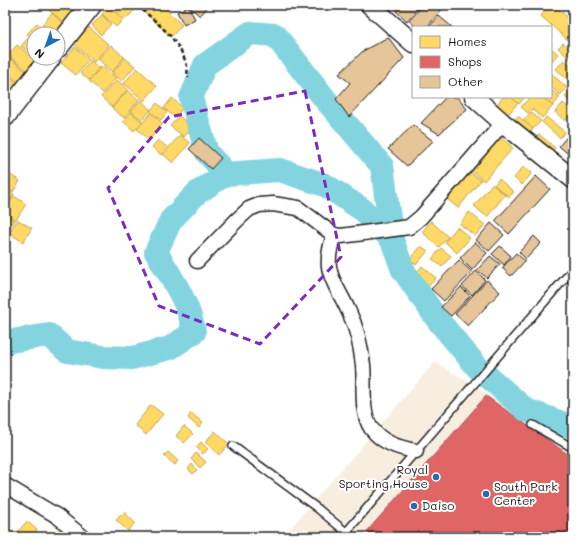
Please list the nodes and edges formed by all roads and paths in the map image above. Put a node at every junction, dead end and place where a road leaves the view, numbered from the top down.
1 (91, 5) edge
2 (138, 5) edge
3 (370, 5) edge
4 (66, 37) edge
5 (412, 42) edge
6 (44, 66) edge
7 (188, 78) dead end
8 (475, 98) edge
9 (5, 116) edge
10 (503, 123) junction
11 (573, 179) edge
12 (334, 235) junction
13 (198, 261) dead end
14 (573, 269) edge
15 (533, 424) dead end
16 (233, 446) dead end
17 (573, 448) edge
18 (416, 451) junction
19 (5, 485) edge
20 (344, 534) edge
21 (83, 537) edge

1 - 4 main road
2 - 7 path
3 - 5 street
6 - 9 main road
8 - 10 street
10 - 11 street
10 - 12 street
12 - 13 street
12 - 18 street
14 - 18 lane
15 - 17 lane
16 - 20 lane
18 - 20 lane
19 - 21 street

